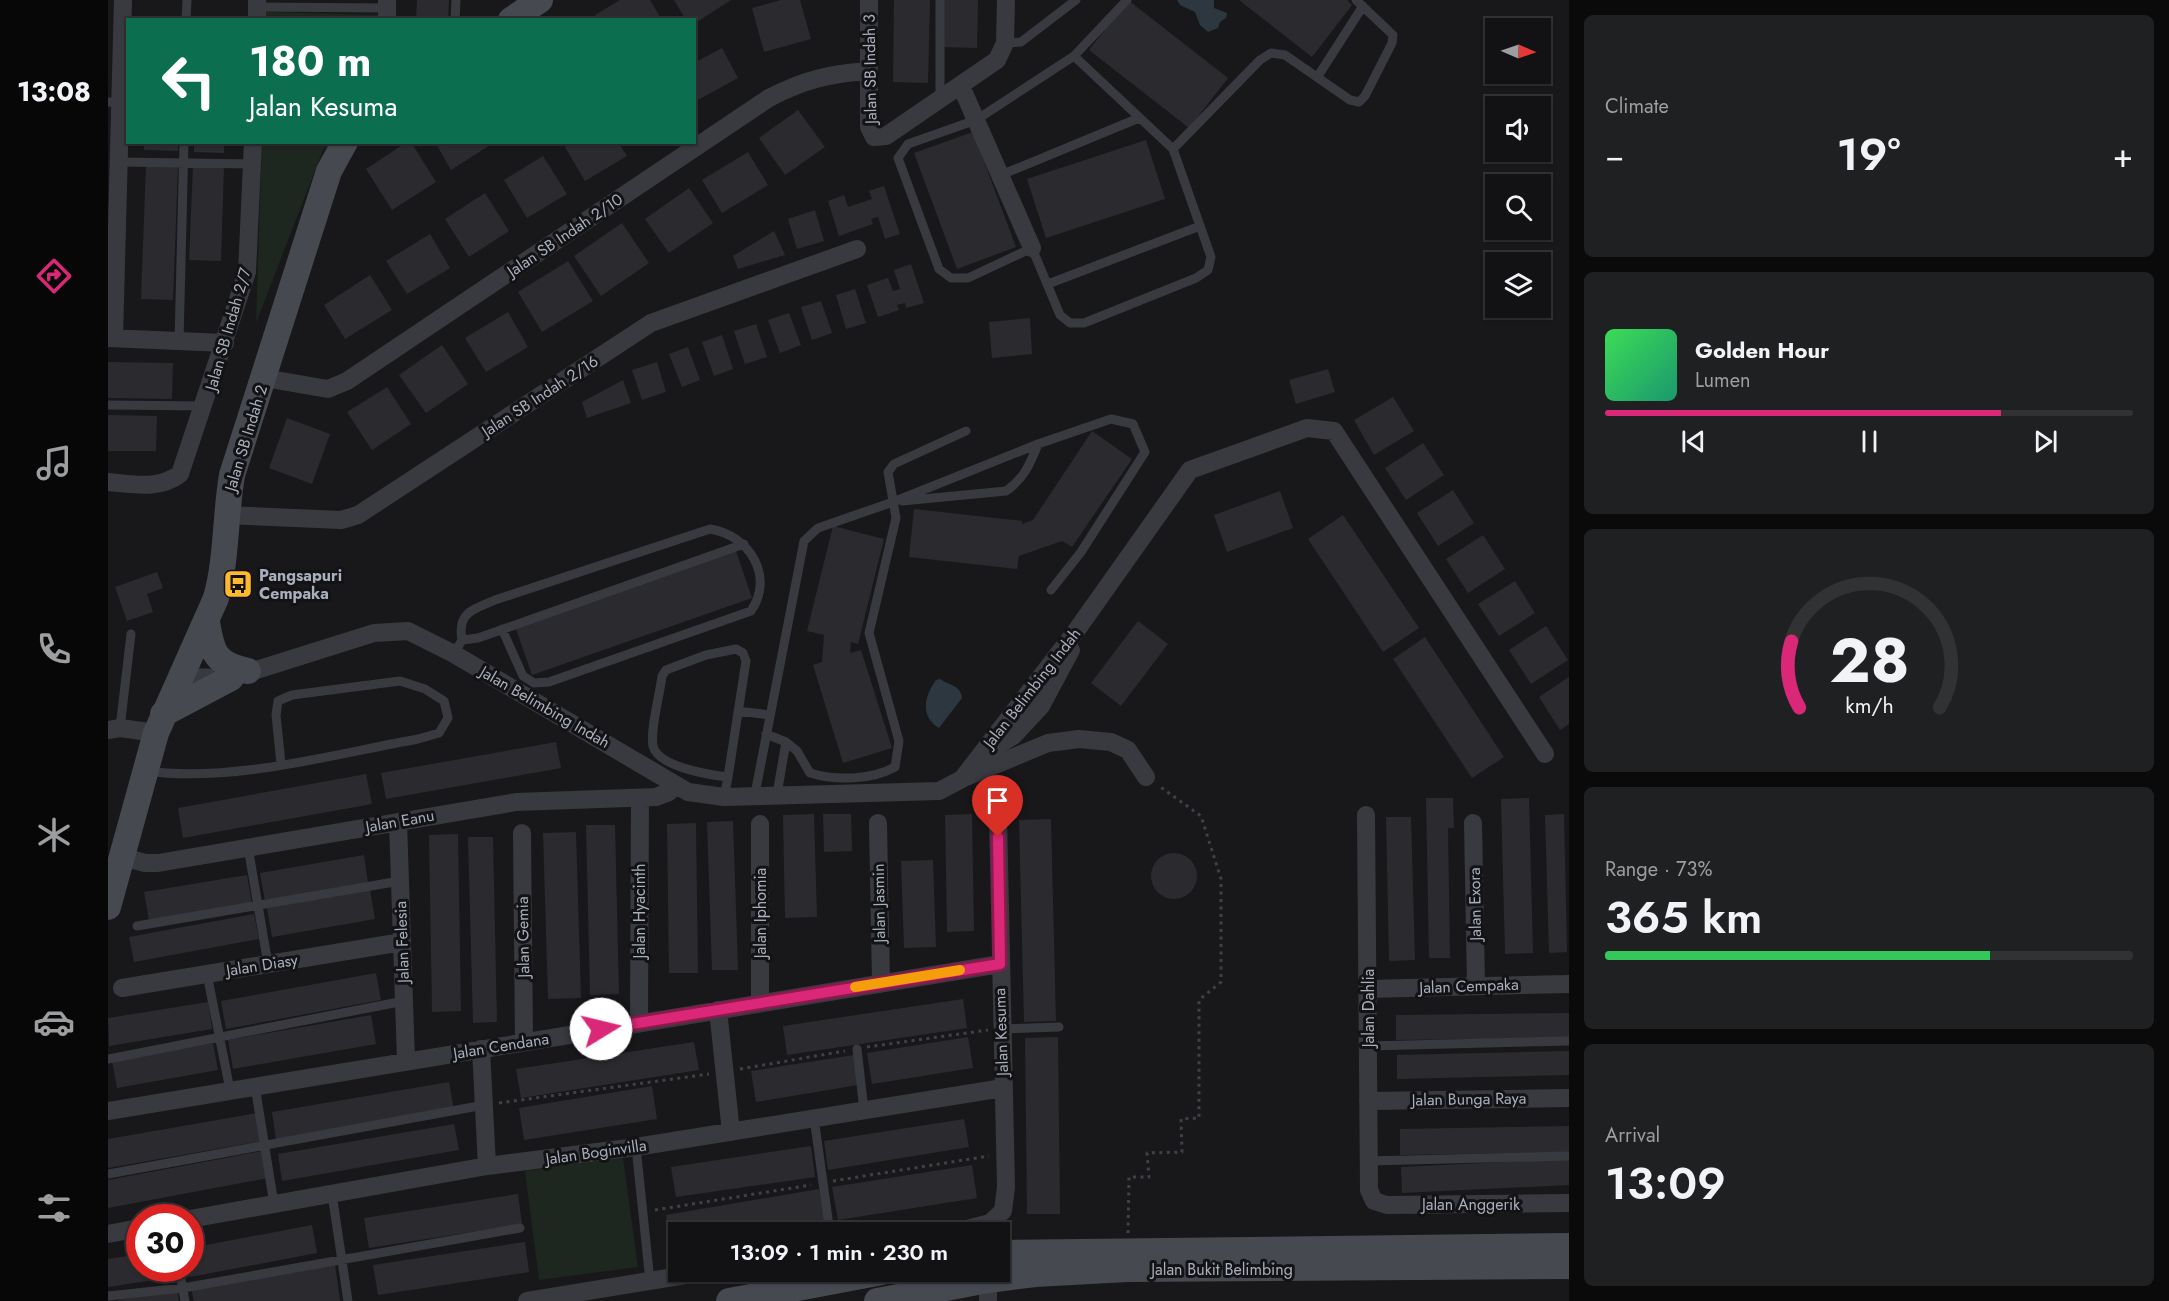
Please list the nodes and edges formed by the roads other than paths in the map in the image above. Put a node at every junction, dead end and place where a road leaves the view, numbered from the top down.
1 (123, 0) edge
2 (187, 0) edge
3 (456, 0) edge
4 (540, 0) edge
5 (869, 0) edge
6 (940, 0) edge
7 (1006, 0) edge
8 (1076, 0) edge
9 (1127, 0) edge
10 (1360, 3) edge
11 (319, 4) edge
12 (257, 9) edge
13 (387, 9) edge
14 (186, 18) edge
15 (455, 18) edge
16 (514, 18) edge
17 (1005, 43) junction
18 (1074, 56) junction
19 (867, 71) junction
20 (1318, 76) junction
21 (961, 86) junction
22 (940, 100) junction
23 (114, 103) edge
24 (1138, 118) junction
25 (976, 120) junction
26 (184, 144) edge
27 (253, 144) edge
28 (344, 144) edge
29 (1173, 149) junction
30 (119, 162) junction
31 (183, 163) junction
32 (253, 164) junction
33 (1001, 175) junction
34 (1200, 226) junction
35 (1032, 248) junction
36 (857, 249) dead end
37 (1048, 284) junction
38 (111, 338) edge
39 (179, 340) junction
40 (225, 343) junction
41 (264, 378) junction
42 (108, 405) edge
43 (205, 406) junction
44 (966, 431) dead end
45 (1038, 444) junction
46 (108, 482) edge
47 (893, 502) junction
48 (225, 515) junction
49 (744, 544) junction
50 (1051, 590) dead end
51 (207, 622) junction
52 (502, 629) junction
53 (131, 634) dead end
54 (458, 647) junction
55 (239, 675) junction
56 (180, 677) junction
57 (738, 711) junction
58 (770, 715) junction
59 (159, 724) junction
60 (112, 733) edge
61 (766, 734) junction
62 (786, 742) junction
63 (1545, 754) dead end
64 (281, 764) junction
65 (146, 771) junction
66 (728, 777) junction
67 (1146, 777) road end
68 (962, 779) junction
69 (675, 785) junction
70 (755, 794) junction
71 (777, 794) junction
72 (724, 797) junction
73 (639, 798) junction
74 (1366, 815) dead end
75 (998, 816) dead end
76 (398, 822) junction
77 (878, 823) dead end
78 (1473, 823) dead end
79 (760, 824) dead end
80 (522, 833) dead end
81 (248, 847) junction
82 (123, 857) junction
83 (400, 881) junction
84 (259, 905) junction
85 (108, 907) edge
86 (137, 926) dead end
87 (402, 942) junction
88 (268, 964) junction
89 (1000, 964) junction
90 (207, 974) junction
91 (881, 983) junction
92 (1569, 984) edge
93 (1476, 986) junction
94 (122, 988) dead end
95 (1368, 989) junction
96 (404, 1001) junction
97 (760, 1003) junction
98 (718, 1010) junction
99 (639, 1023) junction
100 (1059, 1027) dead end
101 (1001, 1029) junction
102 (220, 1037) junction
103 (1569, 1041) edge
104 (524, 1042) junction
105 (1368, 1046) junction
106 (481, 1049) junction
107 (857, 1049) dead end
108 (108, 1059) edge
109 (406, 1061) junction
110 (255, 1086) junction
111 (1003, 1088) junction
112 (230, 1090) junction
113 (1569, 1098) edge
114 (1368, 1101) junction
115 (484, 1106) junction
116 (864, 1110) junction
117 (108, 1111) edge
118 (814, 1118) junction
119 (731, 1132) junction
120 (264, 1145) junction
121 (636, 1147) junction
122 (1569, 1156) edge
123 (1369, 1161) junction
124 (487, 1166) junction
125 (108, 1174) edge
126 (332, 1194) junction
127 (1374, 1201) joint
128 (1569, 1203) edge
129 (274, 1204) junction
130 (204, 1216) edge
131 (828, 1222) edge
132 (991, 1222) edge
133 (520, 1228) dead end
134 (126, 1231) edge
135 (108, 1234) edge
136 (1569, 1246) edge
137 (1010, 1253) edge
138 (342, 1259) junction
139 (1569, 1266) edge
140 (668, 1278) edge
141 (650, 1281) junction
142 (182, 1282) edge
143 (829, 1282) edge
144 (988, 1284) edge
145 (183, 1288) junction
146 (108, 1296) edge
147 (185, 1301) edge
148 (348, 1301) edge
149 (527, 1301) edge
150 (729, 1301) edge
151 (877, 1301) edge

1 - 23 street
2 - 14 lane
3 - 15 lane
4 - 16 main road
5 - 19 street, Jalan SB Indah 3
6 - 22 lane
7 - 17 street
8 - 17 lane
9 - 18 lane
10 - 20 lane
10 - 20 lane
11 - 12 lane
11 - 13 lane
17 - 21 street
18 - 24 lane
18 - 25 lane
19 - 22 street, Jalan SB Indah 3
19 - 41 street, Jalan SB Indah 2/10
20 - 29 lane
21 - 22 street
21 - 25 street
23 - 30 street
24 - 29 lane
24 - 33 lane
25 - 33 street
25 - 35 lane
26 - 31 lane
27 - 32 street, Jalan SB Indah 2/7
28 - 41 main road, Jalan SB Indah 2
29 - 34 lane
30 - 31 lane
30 - 38 street
31 - 32 lane
31 - 39 lane
32 - 40 street, Jalan SB Indah 2/7
33 - 35 street
34 - 37 lane
34 - 37 lane
35 - 37 lane
36 - 48 street, Jalan SB Indah 2/16
38 - 39 street
39 - 40 street
40 - 43 street, Jalan SB Indah 2/7
41 - 48 main road, Jalan SB Indah 2
42 - 43 lane
43 - 46 street, Jalan SB Indah 2/7
44 - 47 lane
45 - 47 lane
45 - 47 lane
45 - 50 lane
47 - 58 lane
47 - 62 lane
48 - 51 main road, Jalan SB Indah 2
49 - 52 lane
49 - 52 lane
49 - 54 lane
51 - 55 main road
51 - 56 main road, Jalan SB Indah 2
52 - 54 lane
53 - 60 lane
54 - 55 street, Jalan Belimbing Indah
54 - 69 street, Jalan Belimbing Indah
55 - 56 street, Jalan Belimbing Indah
55 - 59 main road
56 - 59 main road, Jalan SB Indah 2
57 - 58 lane
57 - 66 lane
57 - 66 lane
58 - 61 lane
59 - 60 street
59 - 65 main road, Jalan SB Indah 2
61 - 62 lane
61 - 70 lane
62 - 71 lane
63 - 68 street, Jalan Belimbing Indah
64 - 64 lane
64 - 65 lane
65 - 82 main road, Jalan SB Indah 2
66 - 72 lane
67 - 68 street
68 - 71 street, Jalan Belimbing Indah
69 - 72 street, Jalan Belimbing Indah
69 - 73 street, Jalan Eanu
70 - 71 street, Jalan Belimbing Indah
70 - 72 street, Jalan Belimbing Indah
73 - 76 street, Jalan Eanu
73 - 99 street, Jalan Hyacinth
74 - 95 street, Jalan Dahlia
75 - 89 street, Jalan Kesuma
76 - 81 street, Jalan Eanu
76 - 83 street, Jalan Felesia
77 - 91 street, Jalan Jasmin
78 - 93 street, Jalan Exora
79 - 97 street, Jalan Iphomia
80 - 104 street, Jalan Gemia
81 - 82 street, Jalan Eanu
81 - 84 lane
82 - 85 main road, Jalan SB Indah 2
83 - 84 lane
83 - 87 street, Jalan Felesia
84 - 86 lane
84 - 88 lane
87 - 88 street, Jalan Diasy
87 - 96 street, Jalan Felesia
88 - 90 street, Jalan Diasy
89 - 91 street, Jalan Cendana
89 - 101 street, Jalan Kesuma
90 - 94 street, Jalan Diasy
90 - 102 lane
91 - 97 street, Jalan Cendana
92 - 93 street, Jalan Cempaka
93 - 95 street, Jalan Cempaka
95 - 105 street, Jalan Dahlia
96 - 102 lane
96 - 109 street, Jalan Felesia
97 - 98 street, Jalan Cendana
98 - 99 street, Jalan Cendana
98 - 119 street
99 - 104 street, Jalan Cendana
100 - 101 lane
101 - 111 street, Jalan Kesuma
102 - 108 lane
102 - 112 lane
103 - 105 lane
104 - 106 street, Jalan Cendana
105 - 114 street, Jalan Dahlia
106 - 109 street, Jalan Cendana
106 - 115 street
107 - 116 lane
109 - 110 street, Jalan Cendana
110 - 112 street, Jalan Cendana
110 - 120 lane
111 - 116 street, Jalan Boginvilla
111 - 132 street, Jalan Kesuma
112 - 117 street, Jalan Cendana
113 - 114 street, Jalan Bunga Raya
114 - 123 street, Jalan Dahlia
115 - 120 lane
115 - 124 street
116 - 118 street, Jalan Boginvilla
118 - 119 street, Jalan Boginvilla
118 - 131 lane
119 - 121 street, Jalan Boginvilla
120 - 125 lane
120 - 129 lane
121 - 124 street, Jalan Boginvilla
121 - 141 lane
122 - 123 lane
123 - 127 street, Jalan Dahlia
124 - 126 street, Jalan Boginvilla
126 - 129 street, Jalan Boginvilla
126 - 138 lane
127 - 128 street, Jalan Anggerik
129 - 130 street, Jalan Boginvilla
133 - 138 lane
134 - 135 street
136 - 137 main road, Jalan Bukit Belimbing
138 - 145 lane
138 - 148 lane
139 - 144 main road, Jalan Bukit Belimbing
140 - 141 street
141 - 149 street
142 - 145 lane
143 - 150 main road
144 - 151 main road, Jalan Bukit Belimbing
145 - 146 lane
145 - 147 lane

